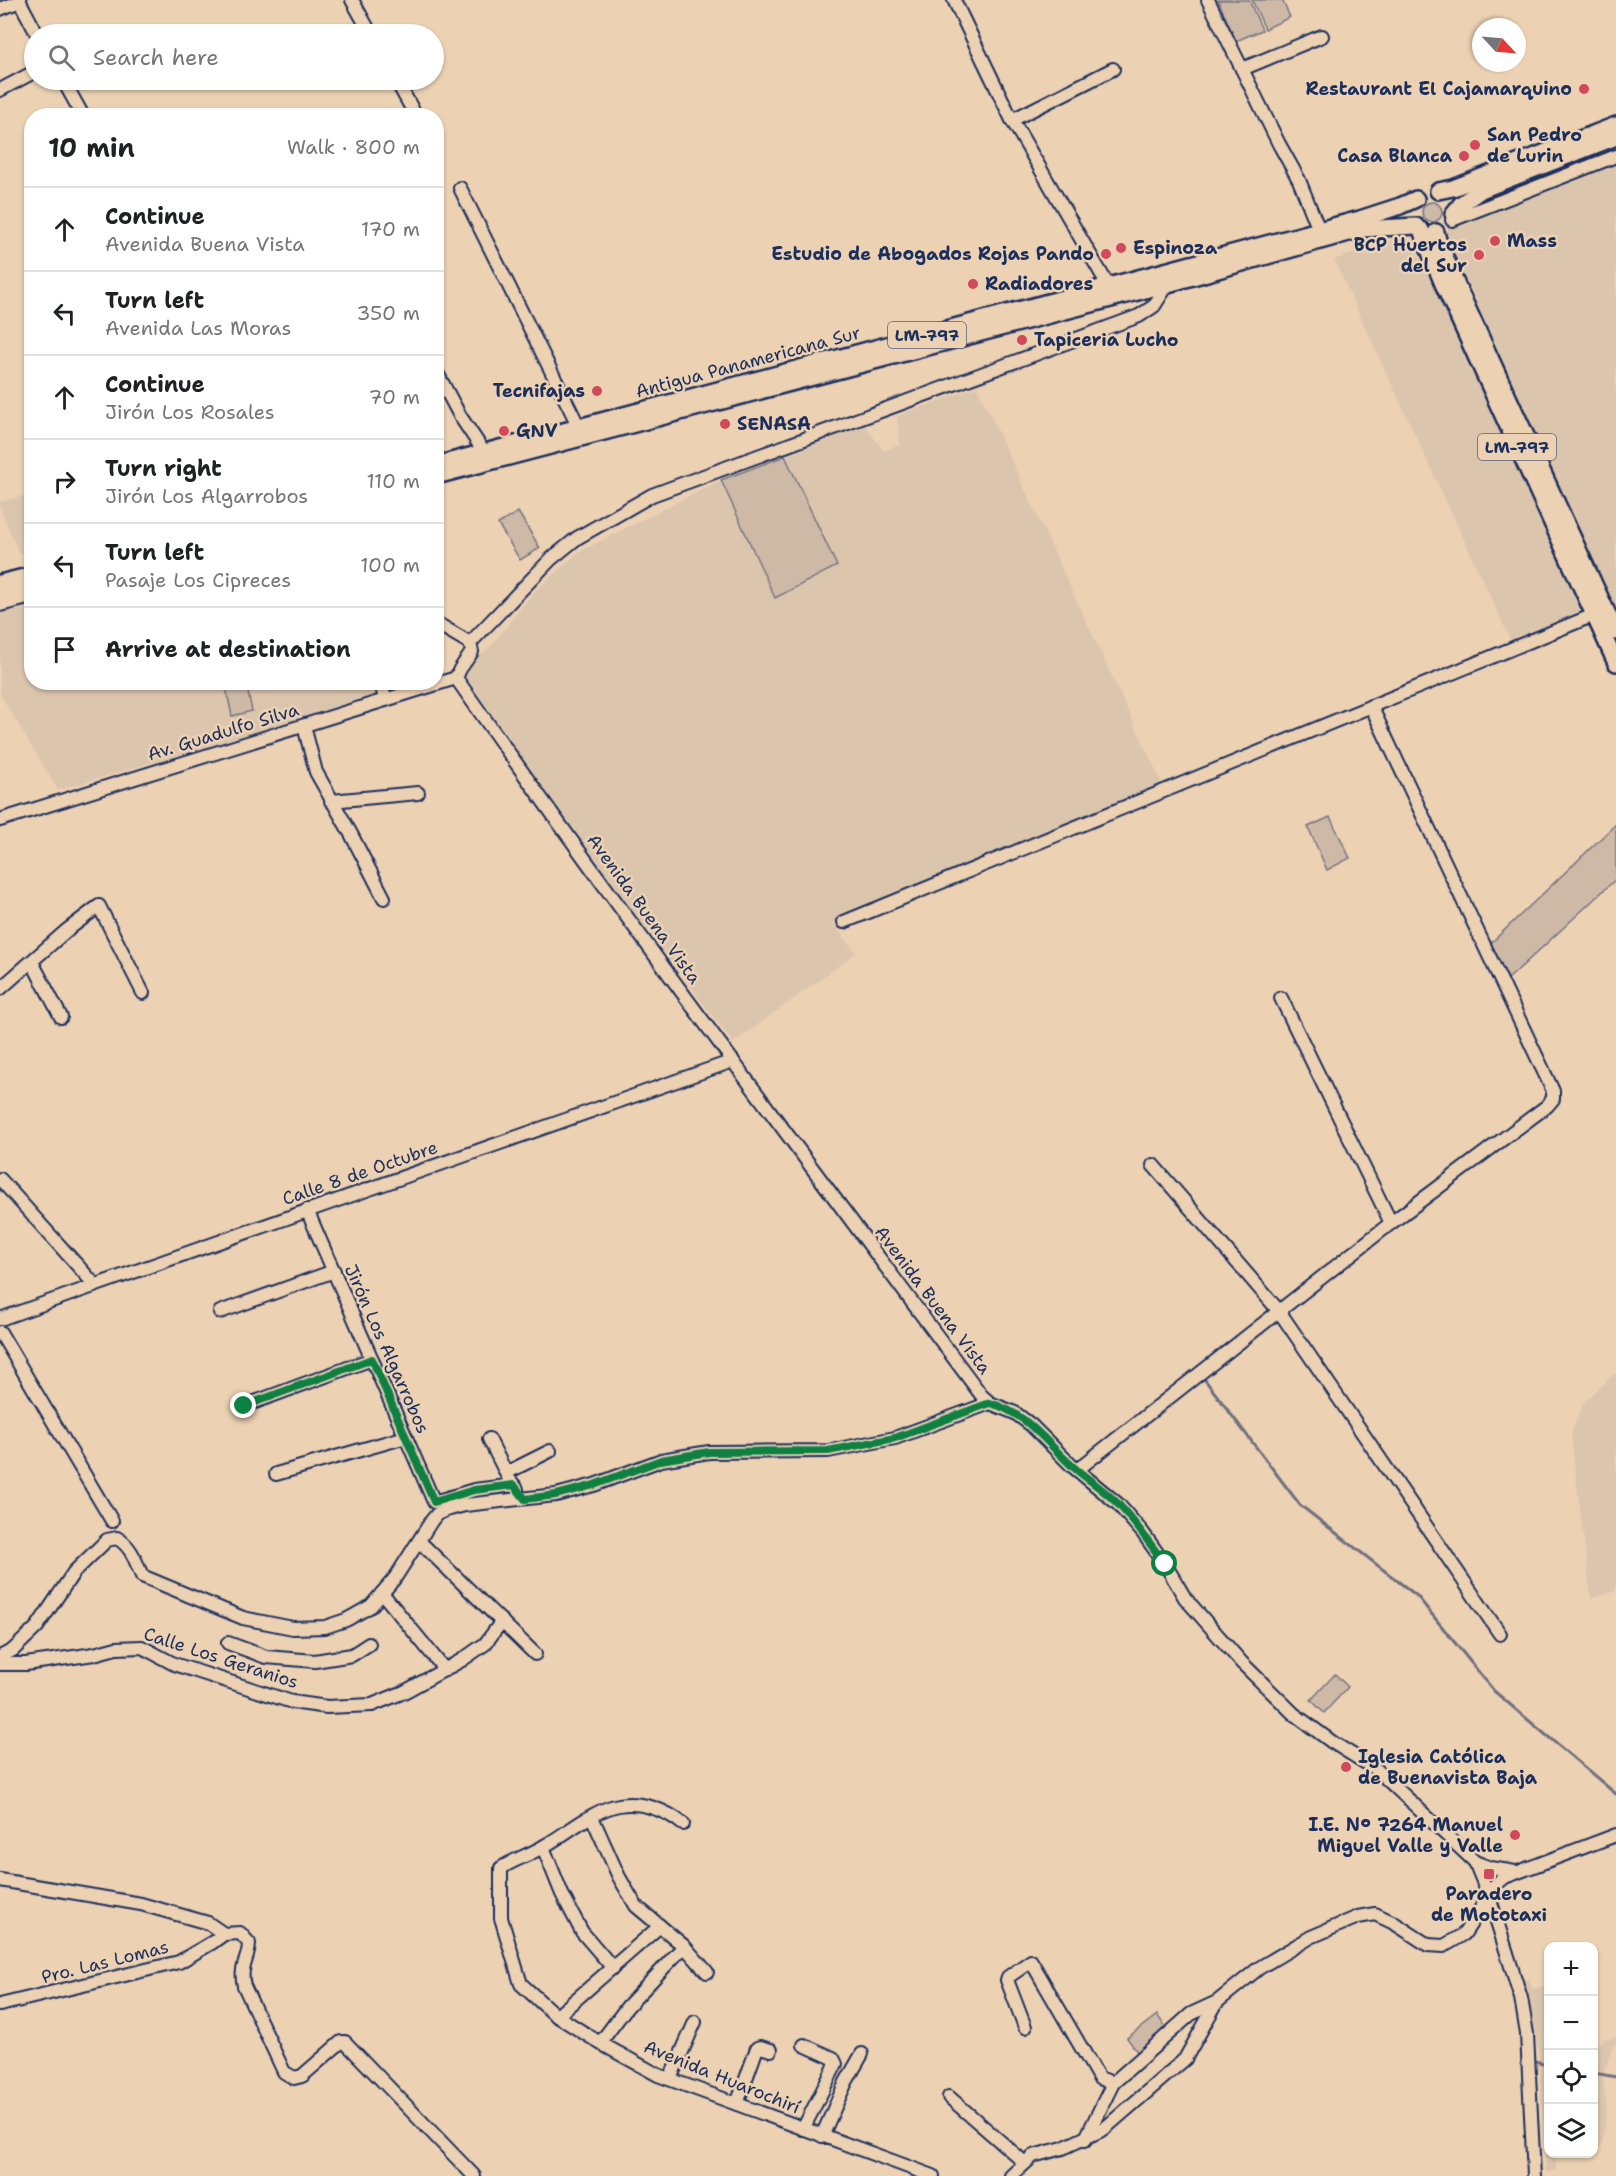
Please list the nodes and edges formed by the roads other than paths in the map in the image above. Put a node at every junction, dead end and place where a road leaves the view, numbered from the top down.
1 (19, 0) edge
2 (352, 0) edge
3 (954, 0) edge
4 (1208, 0) edge
5 (0, 9) edge
6 (32, 24) edge
7 (365, 24) edge
8 (1322, 36) dead end
9 (1113, 69) dead end
10 (1242, 69) junction
11 (24, 77) edge
12 (0, 90) edge
13 (69, 90) edge
14 (402, 90) edge
15 (79, 108) edge
16 (412, 108) edge
17 (1012, 120) junction
18 (1616, 125) edge
19 (1616, 137) edge
20 (1616, 156) edge
21 (460, 188) dead end
22 (1438, 191) junction
23 (1416, 199) junction
24 (1453, 217) junction
25 (1424, 229) junction
26 (1319, 230) junction
27 (1195, 269) junction
28 (1449, 282) junction
29 (1168, 284) junction
30 (1109, 286) junction
31 (789, 378) junction
32 (444, 386) edge
33 (579, 427) junction
34 (484, 452) junction
35 (444, 463) edge
36 (444, 474) edge
37 (24, 577) edge
38 (0, 583) edge
39 (24, 588) edge
40 (0, 595) edge
41 (24, 599) edge
42 (0, 605) edge
43 (1594, 615) junction
44 (444, 627) edge
45 (1612, 635) edge
46 (470, 643) junction
47 (1616, 663) edge
48 (456, 678) junction
49 (444, 682) edge
50 (383, 690) edge
51 (417, 690) edge
52 (385, 700) junction
53 (1371, 706) junction
54 (304, 726) junction
55 (418, 793) dead end
56 (331, 801) junction
57 (0, 820) edge
58 (384, 898) dead end
59 (844, 922) dead end
60 (32, 962) junction
61 (0, 989) edge
62 (143, 993) dead end
63 (1281, 998) dead end
64 (61, 1017) dead end
65 (733, 1061) junction
66 (1153, 1165) dead end
67 (0, 1179) edge
68 (308, 1210) junction
69 (1391, 1223) junction
70 (334, 1271) junction
71 (95, 1285) junction
72 (1279, 1311) junction
73 (220, 1312) dead end
74 (0, 1319) edge
75 (0, 1332) edge
76 (372, 1359) junction
77 (990, 1403) junction
78 (244, 1406) dead end
79 (406, 1437) junction
80 (489, 1439) dead end
81 (550, 1452) dead end
82 (1077, 1470) junction
83 (506, 1473) junction
84 (276, 1474) dead end
85 (514, 1485) junction
86 (525, 1499) junction
87 (112, 1521) dead end
88 (419, 1541) junction
89 (382, 1593) junction
90 (502, 1622) junction
91 (1500, 1634) dead end
92 (228, 1643) dead end
93 (369, 1644) dead end
94 (535, 1654) dead end
95 (0, 1657) edge
96 (0, 1664) edge
97 (445, 1670) junction
98 (591, 1817) junction
99 (683, 1824) dead end
100 (1616, 1835) edge
101 (543, 1847) junction
102 (1476, 1862) junction
103 (1515, 1872) junction
104 (0, 1880) edge
105 (1489, 1896) junction
106 (660, 1926) junction
107 (224, 1934) junction
108 (684, 1946) junction
109 (613, 1968) junction
110 (707, 1972) dead end
111 (1217, 2002) junction
112 (0, 2005) edge
113 (557, 2016) junction
114 (695, 2022) dead end
115 (1025, 2027) dead end
116 (600, 2043) junction
117 (804, 2045) dead end
118 (771, 2050) dead end
119 (862, 2054) dead end
120 (670, 2079) junction
121 (1113, 2083) junction
122 (949, 2097) dead end
123 (737, 2104) junction
124 (803, 2128) junction
125 (822, 2136) junction
126 (1085, 2139) junction
127 (1024, 2163) junction
128 (474, 2176) edge
129 (933, 2176) edge
130 (1011, 2176) edge
131 (1534, 2176) edge

1 - 5 street
1 - 6 street
2 - 7 street
3 - 17 street
4 - 10 street
8 - 10 street
9 - 17 street
10 - 26 street
11 - 12 street
13 - 15 street
14 - 16 street
17 - 30 street
18 - 22 main road
19 - 24 main road
20 - 24 street
21 - 33 street
22 - 23 main road, LM-797
22 - 24 main road
23 - 25 main road, LM-797
23 - 26 main road, Antigua Panamericana Sur / LM-797
24 - 25 main road
25 - 27 main road, Antigua Panamericana Sur / LM-797
25 - 28 main road, LM-797
26 - 27 main road, Antigua Panamericana Sur / LM-797
27 - 29 main road, Antigua Panamericana Sur / LM-797
27 - 30 main road, Antigua Panamericana Sur / LM-797
28 - 43 main road, LM-797
28 - 45 main road, LM-797
29 - 31 main road, Antigua Panamericana Sur / LM-797
29 - 46 street
30 - 31 main road, Antigua Panamericana Sur / LM-797
31 - 33 main road, Antigua Panamericana Sur / LM-797
31 - 36 main road, Antigua Panamericana Sur / LM-797
32 - 34 street
33 - 34 main road, Antigua Panamericana Sur / LM-797
34 - 35 main road, Antigua Panamericana Sur / LM-797
37 - 38 main road
39 - 40 main road
41 - 42 street
43 - 45 main road, LM-797
43 - 53 street
44 - 46 street
45 - 47 main road, LM-797
46 - 48 street
48 - 49 street, Av. Guadulfo Silva
48 - 65 street, Avenida Buena Vista
50 - 52 street
51 - 52 street, Av. Guadulfo Silva
52 - 54 street, Av. Guadulfo Silva
53 - 59 street
53 - 69 street
54 - 56 street
54 - 57 street, Av. Guadulfo Silva
55 - 56 street
56 - 58 street
60 - 61 street
60 - 62 street
60 - 64 street
63 - 69 street
65 - 68 street, Calle 8 de Octubre
65 - 77 street, Avenida Buena Vista
66 - 72 street
67 - 71 street
68 - 70 street, Jirón Los Algarrobos
68 - 71 street, Calle 8 de Octubre
69 - 72 street
70 - 73 street
70 - 76 street, Jirón Los Algarrobos
71 - 74 street, Calle 8 de Octubre
72 - 82 street
72 - 91 street
75 - 87 street
76 - 78 street
76 - 79 street, Jirón Los Algarrobos
77 - 82 street, Avenida Buena Vista
77 - 86 street
79 - 84 street
79 - 85 street, Jirón Los Algarrobos
80 - 83 street
81 - 83 street
82 - 102 street, Avenida Buena Vista
83 - 85 street
85 - 86 street
86 - 88 street
88 - 89 street
88 - 90 street
89 - 95 street
89 - 97 street
90 - 94 street
90 - 97 street, Calle Los Geranios
92 - 93 street
96 - 97 street, Calle Los Geranios
98 - 99 street
98 - 101 street
98 - 106 street
100 - 103 street
101 - 109 street
101 - 113 street, Avenida Huarochirí
102 - 103 street
102 - 105 street, Avenida Buena Vista
103 - 105 street
104 - 107 street
105 - 111 street
105 - 131 street, Avenida Buena Vista
106 - 108 street
106 - 109 street
107 - 112 street, Pro. Las Lomas
107 - 128 street
108 - 110 street
108 - 116 street
109 - 113 street
111 - 121 street
111 - 126 street
113 - 116 street, Avenida Huarochirí
114 - 120 street
115 - 121 street
116 - 120 street, Avenida Huarochirí
117 - 124 street
118 - 123 street
119 - 125 street
120 - 123 street, Avenida Huarochirí
121 - 126 street
122 - 127 street
123 - 124 street, Avenida Huarochirí
124 - 125 street, Avenida Huarochirí
125 - 129 street, Avenida Huarochirí
126 - 127 street
127 - 130 street

